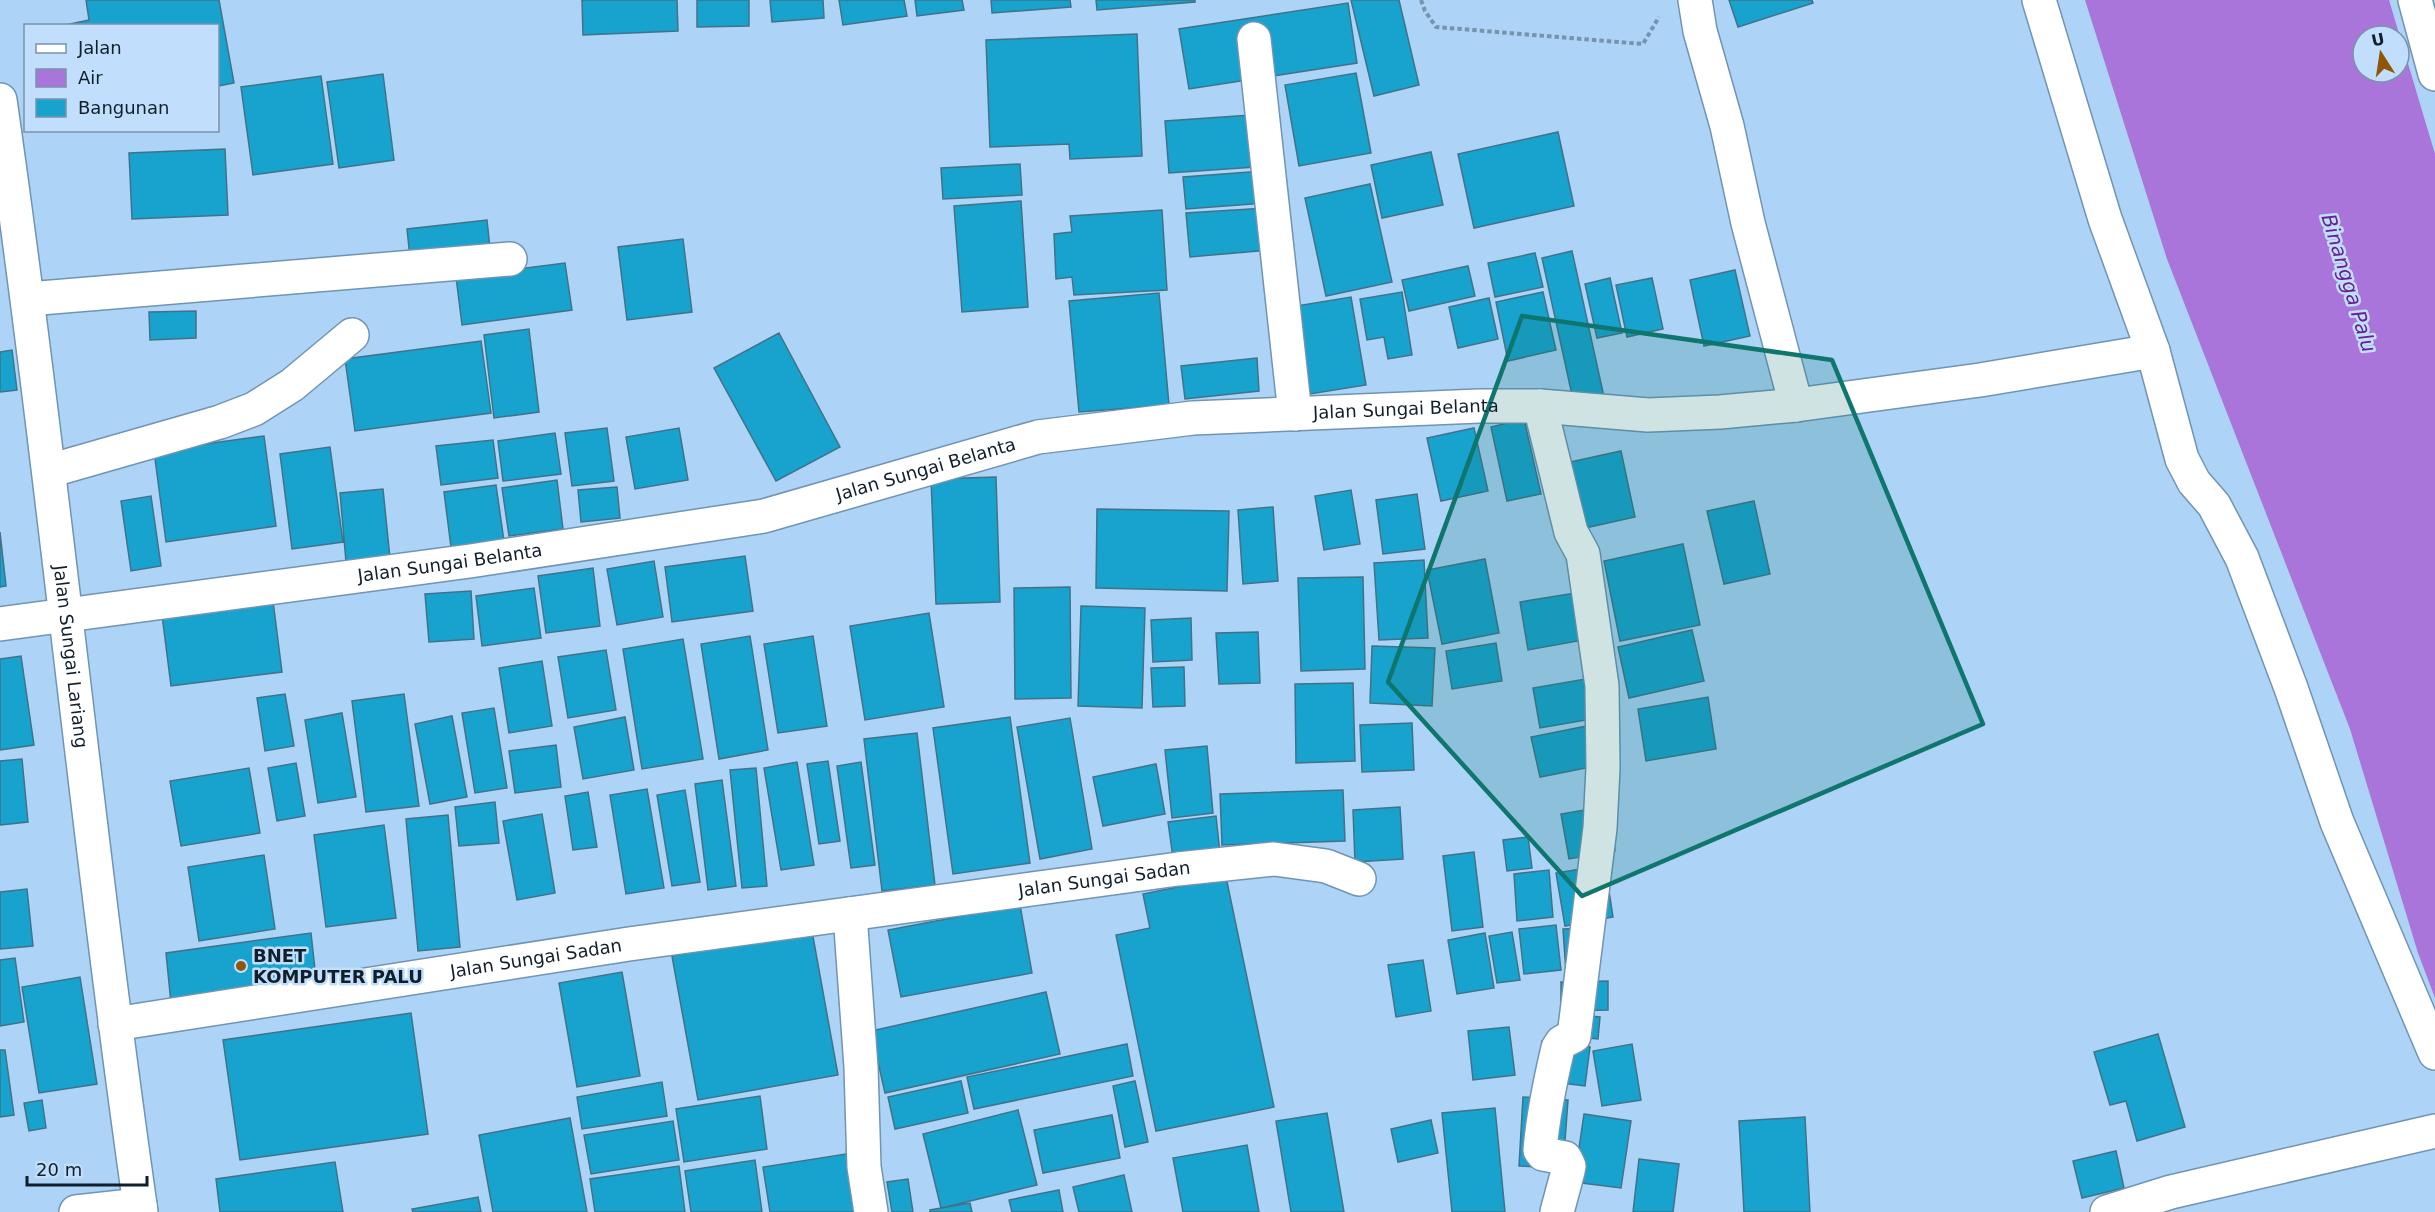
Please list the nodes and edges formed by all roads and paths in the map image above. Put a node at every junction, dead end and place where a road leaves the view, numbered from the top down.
1 (1421, 0) edge
2 (1695, 0) edge
3 (2039, 0) edge
4 (2415, 0) edge
5 (1664, 9) dead end
6 (1254, 39) dead end
7 (2435, 74) edge
8 (0, 100) edge
9 (510, 259) dead end
10 (28, 299) junction
11 (352, 335) dead end
12 (2153, 351) junction
13 (1796, 405) junction
14 (1540, 406) junction
15 (1295, 414) junction
16 (49, 471) junction
17 (64, 615) junction
18 (0, 624) edge
19 (1359, 879) dead end
20 (850, 914) junction
21 (115, 1024) junction
22 (2435, 1053) edge
23 (2435, 1131) edge
24 (141, 1208) edge
25 (76, 1212) edge
26 (871, 1212) edge
27 (1557, 1212) edge
28 (2107, 1212) edge

1 - 5 path
2 - 13 street
3 - 12 street
4 - 7 street
6 - 15 street
8 - 10 street, Jalan Sungai Lariang
9 - 10 street
10 - 16 street, Jalan Sungai Lariang
11 - 16 street
12 - 13 street, Jalan Sungai Belanta
12 - 22 street
13 - 14 street, Jalan Sungai Belanta
14 - 15 street, Jalan Sungai Belanta
14 - 27 street
15 - 17 street, Jalan Sungai Belanta
16 - 17 street, Jalan Sungai Lariang
17 - 18 street, Jalan Sungai Belanta
17 - 21 street, Jalan Sungai Lariang
19 - 20 street, Jalan Sungai Sadan
20 - 21 street, Jalan Sungai Sadan
20 - 26 street
21 - 24 street, Jalan Sungai Lariang
23 - 28 street
24 - 25 street

